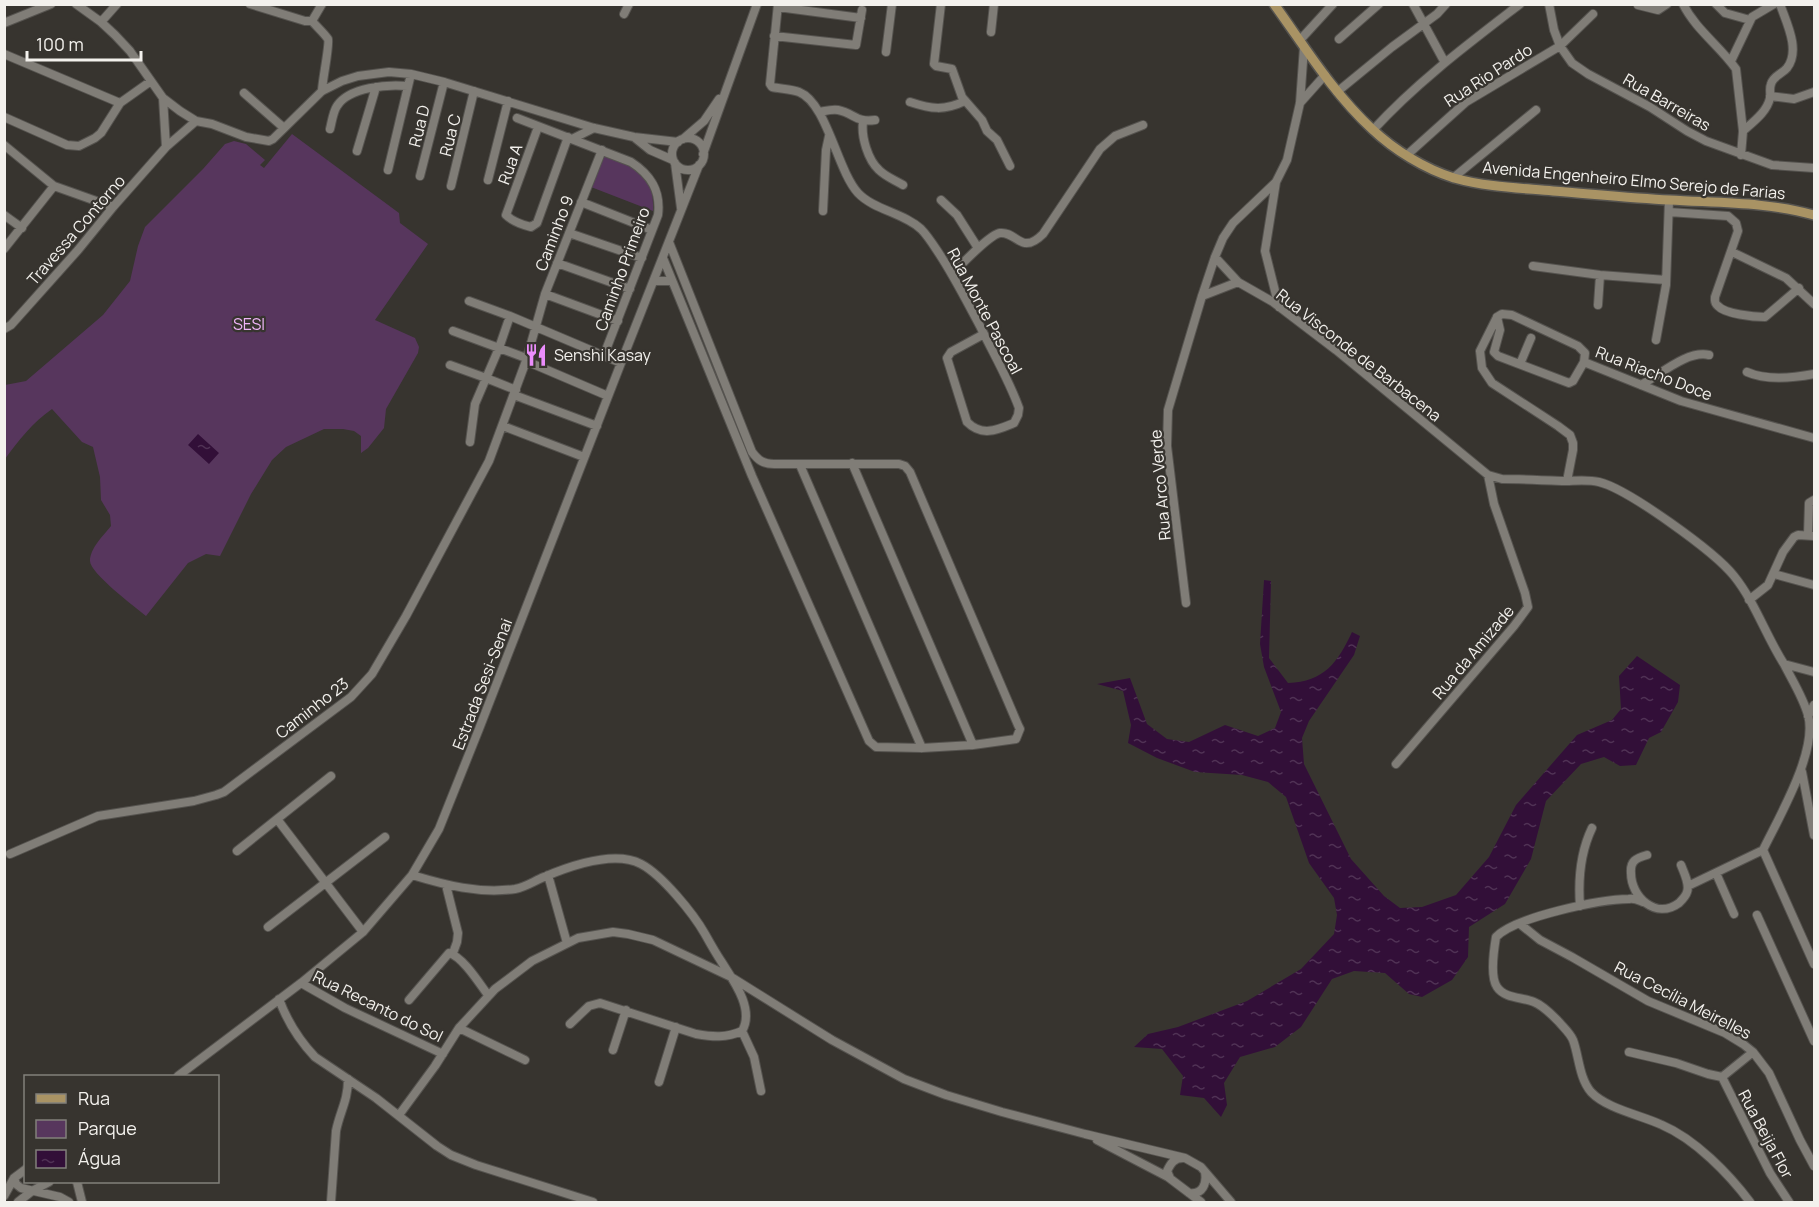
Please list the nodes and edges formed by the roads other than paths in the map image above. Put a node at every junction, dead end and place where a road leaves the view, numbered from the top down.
1 (51, 4) edge
2 (76, 4) edge
3 (117, 4) edge
4 (249, 4) edge
5 (322, 4) edge
6 (629, 4) edge
7 (757, 4) edge
8 (838, 4) edge
9 (892, 4) edge
10 (941, 4) edge
11 (994, 4) edge
12 (1274, 4) edge
13 (1333, 4) edge
14 (1379, 4) edge
15 (1413, 4) edge
16 (1446, 4) edge
17 (1520, 4) edge
18 (1549, 4) edge
19 (1667, 4) edge
20 (1683, 4) edge
21 (1716, 4) edge
22 (1774, 4) edge
23 (1780, 4) edge
24 (1638, 5) edge
25 (778, 6) edge
26 (624, 14) dead end
27 (837, 14) junction
28 (1593, 14) dead end
29 (1750, 20) junction
30 (312, 21) junction
31 (101, 22) junction
32 (4, 23) edge
33 (1425, 23) junction
34 (990, 32) dead end
35 (774, 36) junction
36 (1340, 39) dead end
37 (1302, 44) junction
38 (1560, 46) junction
39 (886, 52) dead end
40 (4, 54) edge
41 (1444, 61) junction
42 (1731, 61) junction
43 (411, 74) junction
44 (1325, 75) junction
45 (151, 81) junction
46 (444, 82) junction
47 (408, 86) junction
48 (376, 87) junction
49 (474, 91) junction
50 (725, 91) junction
51 (322, 92) junction
52 (1337, 92) junction
53 (1815, 92) edge
54 (244, 93) dead end
55 (1770, 96) junction
56 (163, 98) junction
57 (508, 101) junction
58 (965, 101) junction
59 (910, 102) dead end
60 (120, 103) junction
61 (1300, 103) junction
62 (1536, 110) dead end
63 (819, 112) junction
64 (4, 117) edge
65 (517, 118) dead end
66 (875, 120) dead end
67 (196, 121) junction
68 (863, 122) junction
69 (1143, 125) dead end
70 (538, 127) junction
71 (284, 128) junction
72 (594, 128) junction
73 (330, 129) dead end
74 (1373, 130) junction
75 (1743, 131) junction
76 (829, 135) junction
77 (634, 137) junction
78 (570, 138) junction
79 (681, 141) junction
80 (4, 145) edge
81 (166, 147) junction
82 (602, 150) junction
83 (357, 151) dead end
84 (703, 154) junction
85 (1407, 155) junction
86 (1742, 155) junction
87 (674, 162) junction
88 (699, 165) junction
89 (1010, 166) dead end
90 (1815, 168) edge
91 (388, 170) dead end
92 (420, 176) dead end
93 (1453, 177) junction
94 (488, 180) dead end
95 (1276, 182) junction
96 (903, 184) dead end
97 (54, 186) junction
98 (451, 186) dead end
99 (941, 200) dead end
100 (1669, 200) junction
101 (581, 202) junction
102 (113, 207) junction
103 (681, 209) junction
104 (823, 211) dead end
105 (1669, 212) junction
106 (4, 215) edge
107 (1815, 215) edge
108 (22, 228) junction
109 (652, 230) junction
110 (569, 233) junction
111 (669, 242) junction
112 (978, 248) junction
113 (4, 249) edge
114 (1732, 252) junction
115 (1215, 256) junction
116 (642, 258) junction
117 (663, 258) junction
118 (557, 263) junction
119 (1533, 266) dead end
120 (952, 274) junction
121 (1600, 275) junction
122 (672, 280) junction
123 (1666, 280) junction
124 (654, 281) junction
125 (1238, 282) junction
126 (1799, 288) junction
127 (630, 289) junction
128 (545, 294) junction
129 (1202, 296) junction
130 (469, 301) dead end
131 (1815, 304) edge
132 (1598, 305) dead end
133 (1279, 307) junction
134 (510, 316) junction
135 (1497, 317) junction
136 (618, 321) junction
137 (535, 326) junction
138 (4, 329) edge
139 (453, 331) dead end
140 (984, 333) junction
141 (1531, 338) dead end
142 (1656, 340) dead end
143 (499, 348) junction
144 (604, 355) junction
145 (1709, 355) dead end
146 (526, 359) junction
147 (1584, 362) junction
148 (621, 363) junction
149 (1520, 364) junction
150 (450, 365) dead end
151 (1747, 372) dead end
152 (1815, 374) edge
153 (486, 378) junction
154 (1641, 385) junction
155 (515, 393) junction
156 (608, 396) junction
157 (502, 426) junction
158 (597, 426) junction
159 (1815, 438) edge
160 (470, 442) dead end
161 (584, 457) junction
162 (761, 462) junction
163 (852, 463) junction
164 (800, 465) junction
165 (748, 466) junction
166 (1488, 475) junction
167 (1567, 481) junction
168 (1815, 500) edge
169 (1811, 536) edge
170 (1774, 574) junction
171 (1815, 585) edge
172 (1749, 600) junction
173 (1186, 603) dead end
174 (1784, 664) junction
175 (1815, 672) edge
176 (1815, 705) edge
177 (1808, 716) junction
178 (973, 746) junction
179 (922, 748) junction
180 (1396, 764) dead end
181 (1802, 771) junction
182 (331, 776) dead end
183 (277, 819) junction
184 (1593, 828) dead end
185 (1815, 835) edge
186 (384, 837) dead end
187 (1762, 850) junction
188 (237, 851) dead end
189 (10, 854) dead end
190 (1647, 855) dead end
191 (1681, 865) dead end
192 (1716, 873) junction
193 (412, 875) junction
194 (548, 875) junction
195 (326, 884) junction
196 (446, 885) junction
197 (1688, 886) junction
198 (1643, 902) junction
199 (1580, 906) junction
200 (1734, 914) dead end
201 (1757, 915) dead end
202 (1520, 924) junction
203 (268, 927) dead end
204 (363, 932) junction
205 (567, 943) junction
206 (453, 954) junction
207 (1815, 964) edge
208 (731, 977) junction
209 (301, 983) junction
210 (488, 995) junction
211 (279, 999) junction
212 (409, 1000) dead end
213 (626, 1010) junction
214 (570, 1024) dead end
215 (676, 1027) junction
216 (459, 1028) junction
217 (742, 1031) junction
218 (1815, 1041) edge
219 (613, 1050) dead end
220 (1629, 1052) dead end
221 (1753, 1052) junction
222 (443, 1054) junction
223 (525, 1060) dead end
224 (181, 1075) edge
225 (1722, 1077) junction
226 (348, 1079) junction
227 (659, 1082) dead end
228 (761, 1091) dead end
229 (399, 1115) junction
230 (1085, 1134) junction
231 (1185, 1158) junction
232 (1815, 1166) edge
233 (24, 1170) edge
234 (1205, 1172) junction
235 (14, 1178) junction
236 (1171, 1179) junction
237 (47, 1183) edge
238 (77, 1183) edge
239 (32, 1191) junction
240 (1188, 1192) junction
241 (4, 1196) edge
242 (18, 1203) edge
243 (69, 1203) edge
244 (82, 1203) edge
245 (331, 1203) edge
246 (593, 1203) edge
247 (1201, 1203) edge
248 (1231, 1203) edge
249 (1750, 1203) edge
250 (1789, 1203) edge

1 - 32 street
2 - 31 street
3 - 31 street
4 - 30 street
5 - 30 street
6 - 26 street
7 - 50 street
8 - 27 street
9 - 39 street
10 - 58 street
11 - 34 street
12 - 37 main road, Avenida Engenheiro Elmo Serejo de Farias
13 - 37 street
14 - 36 street
15 - 33 street
16 - 33 street
17 - 41 street
18 - 38 street, Rua Barreiras
19 - 24 street
20 - 42 street
21 - 29 street
22 - 29 street
23 - 55 street
25 - 27 street
25 - 35 street, Rua Monte Pascoal
27 - 35 street
28 - 38 street, Rua Rio Pardo
29 - 42 street
30 - 51 street
31 - 45 street
33 - 41 street
33 - 52 street
35 - 63 street, Rua Monte Pascoal
37 - 44 main road, Avenida Engenheiro Elmo Serejo de Farias
37 - 61 street
38 - 85 street, Rua Rio Pardo
38 - 86 street, Rua Barreiras
40 - 60 street
41 - 74 street
42 - 75 street
43 - 46 street
43 - 47 street
43 - 51 street
44 - 52 main road, Avenida Engenheiro Elmo Serejo de Farias
44 - 61 street
45 - 56 street
45 - 60 street
46 - 49 street
46 - 92 street, Rua D
47 - 48 street
47 - 91 street
48 - 73 street
48 - 83 street
49 - 57 street
49 - 98 street, Rua C
50 - 79 street
50 - 84 street
51 - 71 street
52 - 74 main road, Avenida Engenheiro Elmo Serejo de Farias
53 - 55 street
54 - 71 street
55 - 75 street
56 - 67 street
56 - 81 street
57 - 72 street
57 - 94 street
58 - 59 street
58 - 89 street
60 - 64 street
61 - 95 street
62 - 93 street
63 - 68 street
63 - 76 street, Rua Monte Pascoal
65 - 70 street
66 - 68 street
67 - 71 street
67 - 81 street, Travessa Contorno
68 - 96 street
69 - 112 street
70 - 78 street
70 - 78 street, Rua A
72 - 77 street
72 - 78 street
74 - 85 main road, Avenida Engenheiro Elmo Serejo de Farias
75 - 86 street
76 - 104 street
76 - 120 street, Rua Monte Pascoal
77 - 79 street
77 - 87 street
78 - 82 street, Caminho Primeiro
79 - 84 street
79 - 87 street
80 - 97 street
81 - 102 street, Travessa Contorno
82 - 101 street, Caminho 9
82 - 109 street, Caminho Primeiro
84 - 88 street
85 - 93 main road, Avenida Engenheiro Elmo Serejo de Farias
86 - 90 street, Rua Barreiras
87 - 88 street
87 - 103 street, Estrada Sesi-Senai
88 - 103 street, Estrada Sesi-Senai
93 - 100 main road, Avenida Engenheiro Elmo Serejo de Farias
95 - 115 street, Rua Arco Verde
95 - 133 street
97 - 102 street
97 - 108 street
99 - 112 street
100 - 105 street
100 - 107 main road, Avenida Engenheiro Elmo Serejo de Farias
101 - 109 street
101 - 110 street, Caminho 9
102 - 138 street, Travessa Contorno
103 - 111 street, Estrada Sesi-Senai
105 - 114 street
105 - 123 street
106 - 108 street
108 - 113 street
109 - 116 street, Caminho Primeiro
110 - 116 street
110 - 118 street, Caminho 9
111 - 117 street, Estrada Sesi-Senai
111 - 162 street
112 - 120 street
114 - 126 street
114 - 126 street
115 - 125 street, Rua Visconde de Barbacena
115 - 129 street, Rua Arco Verde
116 - 127 street, Caminho Primeiro
117 - 122 street
117 - 124 street, Estrada Sesi-Senai
118 - 127 street
118 - 128 street, Caminho 9
119 - 121 street
120 - 140 street, Rua Monte Pascoal
121 - 123 street
121 - 132 street
122 - 124 street
122 - 165 street
123 - 142 street
124 - 148 street, Estrada Sesi-Senai
125 - 129 street
125 - 133 street, Rua Visconde de Barbacena
126 - 131 street
127 - 136 street, Caminho Primeiro
128 - 136 street
128 - 137 street, Caminho 9
129 - 173 street, Rua Arco Verde
130 - 134 street
133 - 166 street, Rua Visconde de Barbacena
134 - 137 street
134 - 143 street
135 - 147 street, Rua Riacho Doce
135 - 149 street
135 - 167 street
136 - 144 street, Caminho Primeiro
137 - 144 street
137 - 146 street, Caminho 23
139 - 143 street
140 - 140 street, Rua Monte Pascoal
141 - 149 street
143 - 146 street
143 - 153 street
144 - 148 street
145 - 154 street
146 - 155 street, Caminho 23
146 - 156 street
147 - 149 street
147 - 154 street, Rua Riacho Doce
148 - 156 street, Estrada Sesi-Senai
150 - 153 street
151 - 152 street
153 - 155 street
153 - 160 street
154 - 159 street, Rua Riacho Doce
155 - 157 street, Caminho 23
155 - 158 street
156 - 158 street, Estrada Sesi-Senai
157 - 161 street
157 - 189 street, Caminho 23
158 - 161 street, Estrada Sesi-Senai
161 - 193 street, Estrada Sesi-Senai
162 - 164 street
162 - 165 street
163 - 164 street
163 - 178 street
163 - 178 street
164 - 179 street
165 - 179 street
166 - 167 street
166 - 180 street, Rua da Amizade
167 - 172 street
168 - 169 street
169 - 170 street
170 - 171 street
170 - 172 street
172 - 174 street
174 - 175 street
174 - 177 street
176 - 177 street
177 - 181 street
178 - 179 street
181 - 185 street
181 - 187 street
182 - 183 street
183 - 188 street
183 - 195 street
184 - 199 street
186 - 195 street
187 - 192 street
187 - 207 street
190 - 198 street
191 - 197 street
192 - 197 street
192 - 200 street
193 - 196 street
193 - 204 street, Estrada Sesi-Senai
194 - 196 street
194 - 205 street
194 - 208 street
195 - 203 street
195 - 204 street
196 - 206 street
197 - 198 street
198 - 199 street
199 - 202 street
201 - 218 street
202 - 221 street, Rua Cecília Meirelles
202 - 249 street
204 - 209 street, Estrada Sesi-Senai
205 - 208 street
205 - 210 street
206 - 210 street
206 - 212 street
208 - 217 street
208 - 230 street
209 - 211 street, Estrada Sesi-Senai
209 - 222 street, Rua Recanto do Sol
210 - 216 street
211 - 224 street, Estrada Sesi-Senai
211 - 226 street
213 - 214 street
213 - 215 street
213 - 219 street
215 - 217 street
215 - 227 street
216 - 222 street
216 - 223 street
217 - 228 street
220 - 225 street, Rua Beija Flor
221 - 225 street, Rua Beija Flor
221 - 232 street, Rua Cecília Meirelles
222 - 229 street
225 - 250 street, Rua Beija Flor
226 - 229 street
226 - 245 street
229 - 246 street
230 - 231 street
230 - 236 street
231 - 234 street
231 - 236 street
233 - 235 street
234 - 240 street
234 - 248 street
235 - 239 street
235 - 241 street
236 - 240 street
237 - 239 street
238 - 244 street
239 - 242 street
239 - 243 street
240 - 247 street

